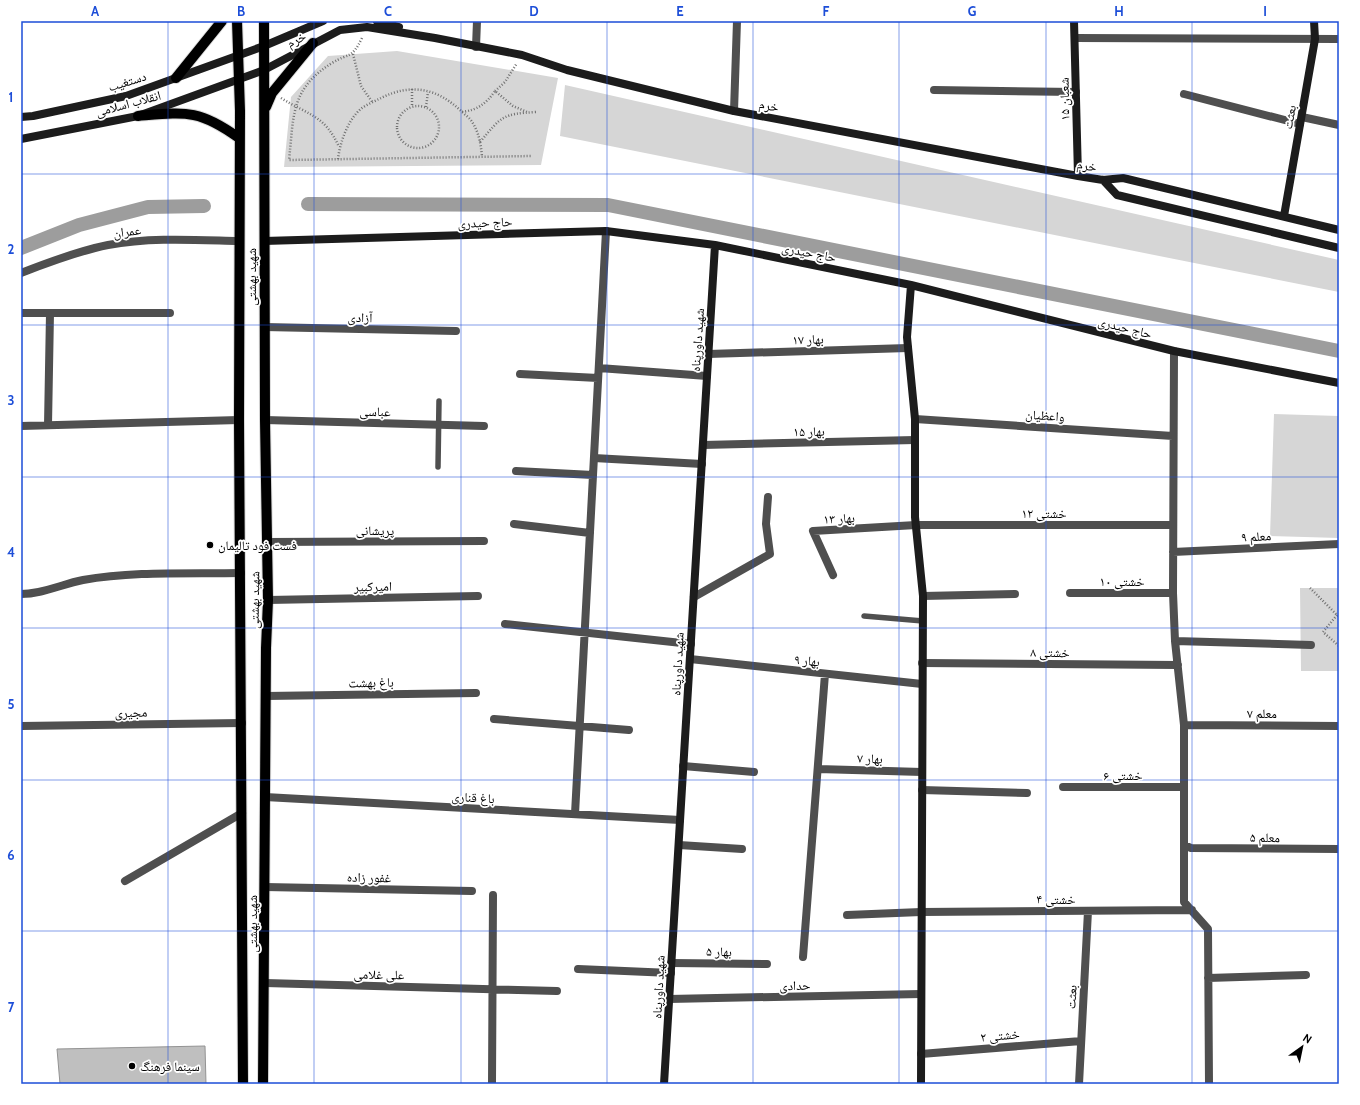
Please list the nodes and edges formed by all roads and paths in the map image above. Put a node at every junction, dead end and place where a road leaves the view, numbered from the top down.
1 (222, 21) edge
2 (237, 21) edge
3 (264, 21) edge
4 (323, 21) edge
5 (377, 21) edge
6 (477, 21) edge
7 (737, 21) edge
8 (1074, 21) edge
9 (1314, 21) edge
10 (367, 27) junction
11 (435, 38) junction
12 (1075, 38) junction
13 (1315, 39) junction
14 (1339, 39) edge
15 (313, 43) junction
16 (264, 46) junction
17 (476, 47) junction
18 (353, 54) junction
19 (237, 55) junction
20 (522, 56) junction
21 (264, 70) junction
22 (176, 78) junction
23 (238, 79) junction
24 (412, 88) junction
25 (934, 90) dead end
26 (495, 91) junction
27 (428, 92) junction
28 (1076, 92) junction
29 (272, 93) junction
30 (1184, 94) dead end
31 (373, 103) junction
32 (412, 106) junction
33 (295, 107) junction
34 (426, 107) junction
35 (265, 108) junction
36 (734, 111) junction
37 (462, 112) junction
38 (527, 112) junction
39 (536, 112) dead end
40 (138, 116) junction
41 (21, 117) edge
42 (1301, 120) junction
43 (1339, 125) edge
44 (240, 138) junction
45 (21, 139) edge
46 (480, 142) junction
47 (340, 148) junction
48 (532, 156) dead end
49 (482, 157) junction
50 (338, 159) junction
51 (1078, 176) junction
52 (1103, 180) junction
53 (1284, 216) junction
54 (1339, 230) edge
55 (606, 231) junction
56 (239, 241) junction
57 (264, 241) junction
58 (715, 245) junction
59 (1339, 248) edge
60 (21, 273) edge
61 (912, 285) junction
62 (21, 313) edge
63 (50, 313) junction
64 (170, 313) dead end
65 (264, 327) junction
66 (456, 331) dead end
67 (908, 348) junction
68 (1174, 351) junction
69 (708, 354) junction
70 (599, 368) junction
71 (520, 374) dead end
72 (707, 376) junction
73 (598, 378) junction
74 (1339, 383) edge
75 (439, 402) dead end
76 (915, 419) junction
77 (239, 420) junction
78 (265, 420) junction
79 (438, 424) junction
80 (48, 425) junction
81 (21, 426) edge
82 (484, 426) dead end
83 (1173, 436) junction
84 (915, 440) junction
85 (703, 445) junction
86 (594, 458) junction
87 (702, 464) junction
88 (438, 467) dead end
89 (516, 471) dead end
90 (593, 475) junction
91 (768, 496) dead end
92 (514, 524) dead end
93 (916, 525) junction
94 (1173, 525) junction
95 (590, 532) junction
96 (484, 541) dead end
97 (267, 542) junction
98 (1339, 544) edge
99 (1173, 552) junction
100 (241, 573) junction
101 (833, 575) dead end
102 (1310, 588) dead end
103 (1070, 593) dead end
104 (21, 594) edge
105 (1015, 594) dead end
106 (1173, 594) junction
107 (478, 596) dead end
108 (923, 596) junction
109 (694, 597) junction
110 (268, 600) junction
111 (864, 616) dead end
112 (1338, 616) edge
113 (923, 621) junction
114 (505, 624) dead end
115 (585, 633) junction
116 (1175, 641) junction
117 (691, 644) junction
118 (1311, 645) dead end
119 (1339, 646) edge
120 (690, 659) junction
121 (922, 663) junction
122 (1178, 665) junction
123 (825, 674) junction
124 (922, 684) junction
125 (476, 693) dead end
126 (266, 696) junction
127 (494, 719) dead end
128 (242, 723) junction
129 (1184, 725) junction
130 (21, 726) edge
131 (580, 726) junction
132 (1339, 726) edge
133 (629, 730) dead end
134 (683, 766) junction
135 (818, 768) junction
136 (754, 772) dead end
137 (922, 772) junction
138 (1063, 787) dead end
139 (1184, 787) junction
140 (922, 790) junction
141 (1027, 793) dead end
142 (265, 797) junction
143 (242, 813) junction
144 (575, 814) junction
145 (680, 820) junction
146 (678, 845) junction
147 (1187, 846) junction
148 (742, 849) dead end
149 (1339, 850) edge
150 (125, 881) dead end
151 (265, 887) junction
152 (472, 891) dead end
153 (493, 895) dead end
154 (1192, 910) junction
155 (1088, 911) junction
156 (922, 912) junction
157 (847, 915) dead end
158 (803, 957) dead end
159 (671, 963) junction
160 (767, 964) dead end
161 (578, 969) dead end
162 (671, 973) junction
163 (1306, 975) dead end
164 (1208, 978) junction
165 (265, 983) junction
166 (493, 988) junction
167 (557, 991) dead end
168 (921, 994) junction
169 (669, 999) junction
170 (1081, 1041) junction
171 (921, 1054) junction
172 (243, 1084) edge
173 (264, 1084) edge
174 (492, 1084) edge
175 (664, 1084) edge
176 (921, 1084) edge
177 (1078, 1084) edge
178 (1209, 1084) edge

1 - 22 main road
2 - 19 main road, شهید بهشتی
3 - 16 main road, شهید بهشتی
4 - 16 street, خرم
5 - 11 street, خرم
6 - 17 street
7 - 36 street
8 - 12 street, ۱۵ شعبان
9 - 13 street, بعثت
10 - 11 street, خرم
10 - 15 street, خرم
10 - 18 path
11 - 17 street, خرم
12 - 13 street
12 - 28 street, ۱۵ شعبان
13 - 14 street
13 - 42 street, بعثت
15 - 21 street, خرم
15 - 29 main road
16 - 19 street, خرم
16 - 21 main road, شهید بهشتی
17 - 20 street, خرم
18 - 31 path
18 - 33 path
19 - 22 street, دستغیب
19 - 23 main road, شهید بهشتی
20 - 26 path
20 - 36 street, خرم
21 - 23 street, خرم
21 - 35 main road, شهید بهشتی
22 - 41 street, دستغیب
23 - 40 street, انقلاب اسلامی
23 - 44 main road, شهید بهشتی
24 - 27 path
24 - 31 path
24 - 32 path
25 - 28 street
26 - 37 path
26 - 38 path
27 - 34 path
27 - 37 path
28 - 51 street, ۱۵ شعبان
29 - 33 path
29 - 35 main road
30 - 42 street
31 - 47 path
32 - 34 path
32 - 34 path
33 - 47 path
33 - 50 path
35 - 57 main road, شهید بهشتی
36 - 51 street, خرم
37 - 46 path
38 - 39 path
38 - 46 path
40 - 44 main road
40 - 45 street, انقلاب اسلامی
42 - 43 street
42 - 53 street, بعثت
44 - 56 main road, شهید بهشتی
46 - 49 path
47 - 50 path
48 - 49 path
49 - 50 path
51 - 52 street, خرم
52 - 53 street, خرم
52 - 59 street, خرم
53 - 54 street, خرم
55 - 57 street, حاج حیدری
55 - 58 street, حاج حیدری
55 - 70 street
56 - 60 street, عمران
56 - 77 main road, شهید بهشتی
57 - 65 main road, شهید بهشتی
58 - 61 street, حاج حیدری
58 - 69 street, شهید داورپناه
61 - 67 street
61 - 68 street, حاج حیدری
62 - 63 street
63 - 64 street
63 - 80 street
65 - 66 street, آزادی
65 - 78 main road, شهید بهشتی
67 - 69 street, بهار ۱۷
67 - 76 street
68 - 74 street, حاج حیدری
68 - 83 street
69 - 72 street, شهید داورپناه
70 - 72 street
70 - 73 street
71 - 73 street
72 - 85 street, شهید داورپناه
73 - 86 street
75 - 79 lane
76 - 83 street, واعظیان
76 - 84 street
77 - 80 street
77 - 100 main road, شهید بهشتی
78 - 79 street, عباسی
78 - 97 main road, شهید بهشتی
79 - 82 street, عباسی
79 - 88 lane
80 - 81 street
83 - 94 street
84 - 85 street, بهار ۱۵
84 - 93 street
85 - 87 street, شهید داورپناه
86 - 87 street
86 - 90 street
87 - 109 street, شهید داورپناه
89 - 90 street
90 - 95 street
91 - 109 street
92 - 95 street
93 - 94 street, خشتی ۱۲
93 - 101 street, بهار ۱۳
93 - 108 street
94 - 99 street
95 - 115 street
96 - 97 street, پریشانی
97 - 110 main road, شهید بهشتی
98 - 99 street, معلم ۹
99 - 106 street
100 - 104 street
100 - 128 main road, شهید بهشتی
102 - 112 path
103 - 106 street, خشتی ۱۰
105 - 108 street
106 - 116 street
107 - 110 street, امیرکبیر
108 - 113 street
109 - 117 street, شهید داورپناه
110 - 126 main road, شهید بهشتی
111 - 113 lane
112 - 119 path
113 - 121 street
114 - 115 street
115 - 117 street
115 - 131 street
116 - 118 street
116 - 122 street
117 - 120 street, شهید داورپناه
120 - 123 street, بهار ۹
120 - 134 street, شهید داورپناه
121 - 122 street, خشتی ۸
121 - 124 street
122 - 129 street
123 - 124 street, بهار ۹
123 - 135 street
124 - 137 street
125 - 126 street, باغ بهشت
126 - 142 main road, شهید بهشتی
127 - 131 street
128 - 130 street, مجیری
128 - 143 main road, شهید بهشتی
129 - 132 street, معلم ۷
129 - 139 street
131 - 133 street
131 - 144 street
134 - 136 street
134 - 145 street, شهید داورپناه
135 - 137 street, بهار ۷
135 - 158 street
137 - 140 street
138 - 139 street, خشتی ۶
139 - 147 street
140 - 141 street
140 - 156 street
142 - 144 street, باغ قناری
142 - 151 main road, شهید بهشتی
143 - 150 street
143 - 172 main road, شهید بهشتی
144 - 145 street, باغ قناری
145 - 146 street, شهید داورپناه
146 - 148 street
146 - 159 street, شهید داورپناه
147 - 149 street, معلم ۵
147 - 154 street
151 - 152 street, غفور زاده
151 - 165 main road, شهید بهشتی
153 - 166 street
154 - 155 street, خشتی ۴
154 - 164 street
155 - 156 street, خشتی ۴
155 - 170 street, بعثت
156 - 157 street
156 - 168 street
159 - 160 street, بهار ۵
159 - 162 street, شهید داورپناه
161 - 162 street
162 - 169 street, شهید داورپناه
163 - 164 street
164 - 178 street
165 - 166 street, علی غلامی
165 - 173 main road, شهید بهشتی
166 - 167 street, علی غلامی
166 - 174 street
168 - 169 street, حدادی
168 - 171 street
169 - 175 street, شهید داورپناه
170 - 171 street, خشتی ۲
170 - 177 street, بعثت
171 - 176 street

